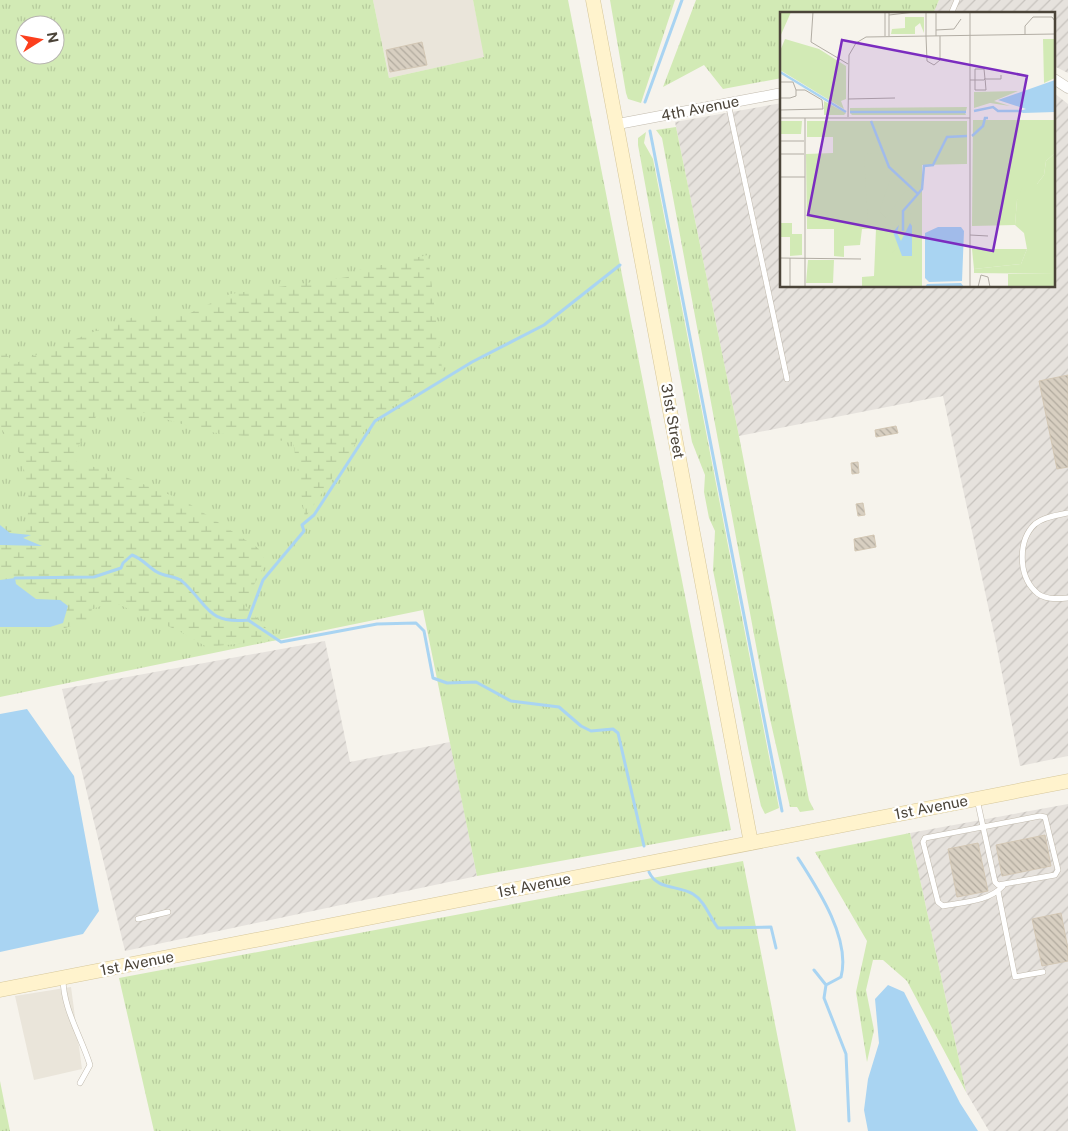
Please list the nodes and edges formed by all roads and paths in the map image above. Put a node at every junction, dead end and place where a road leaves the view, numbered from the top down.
1 (593, 0) edge
2 (956, 0) edge
3 (952, 12) edge
4 (1056, 80) edge
5 (1068, 88) edge
6 (780, 93) edge
7 (728, 103) junction
8 (618, 124) junction
9 (787, 379) dead end
10 (1068, 513) edge
11 (1068, 598) edge
12 (1068, 781) edge
13 (977, 798) junction
14 (984, 826) junction
15 (750, 843) junction
16 (1003, 886) junction
17 (998, 891) junction
18 (168, 912) dead end
19 (138, 919) dead end
20 (1043, 972) dead end
21 (63, 977) junction
22 (0, 990) edge
23 (80, 1083) dead end

1 - 8 main road, 31st Street
2 - 3 lane
4 - 5 street
6 - 7 street, 4th Avenue
7 - 8 street, 4th Avenue
7 - 9 lane
8 - 15 main road, 31st Street
10 - 11 lane
12 - 13 main road, 1st Avenue
13 - 14 lane
13 - 15 main road, 1st Avenue
14 - 16 lane
14 - 16 lane
14 - 17 lane
15 - 21 main road, 1st Avenue
16 - 17 lane
17 - 20 lane
18 - 19 lane
21 - 22 main road, 1st Avenue
21 - 23 lane

